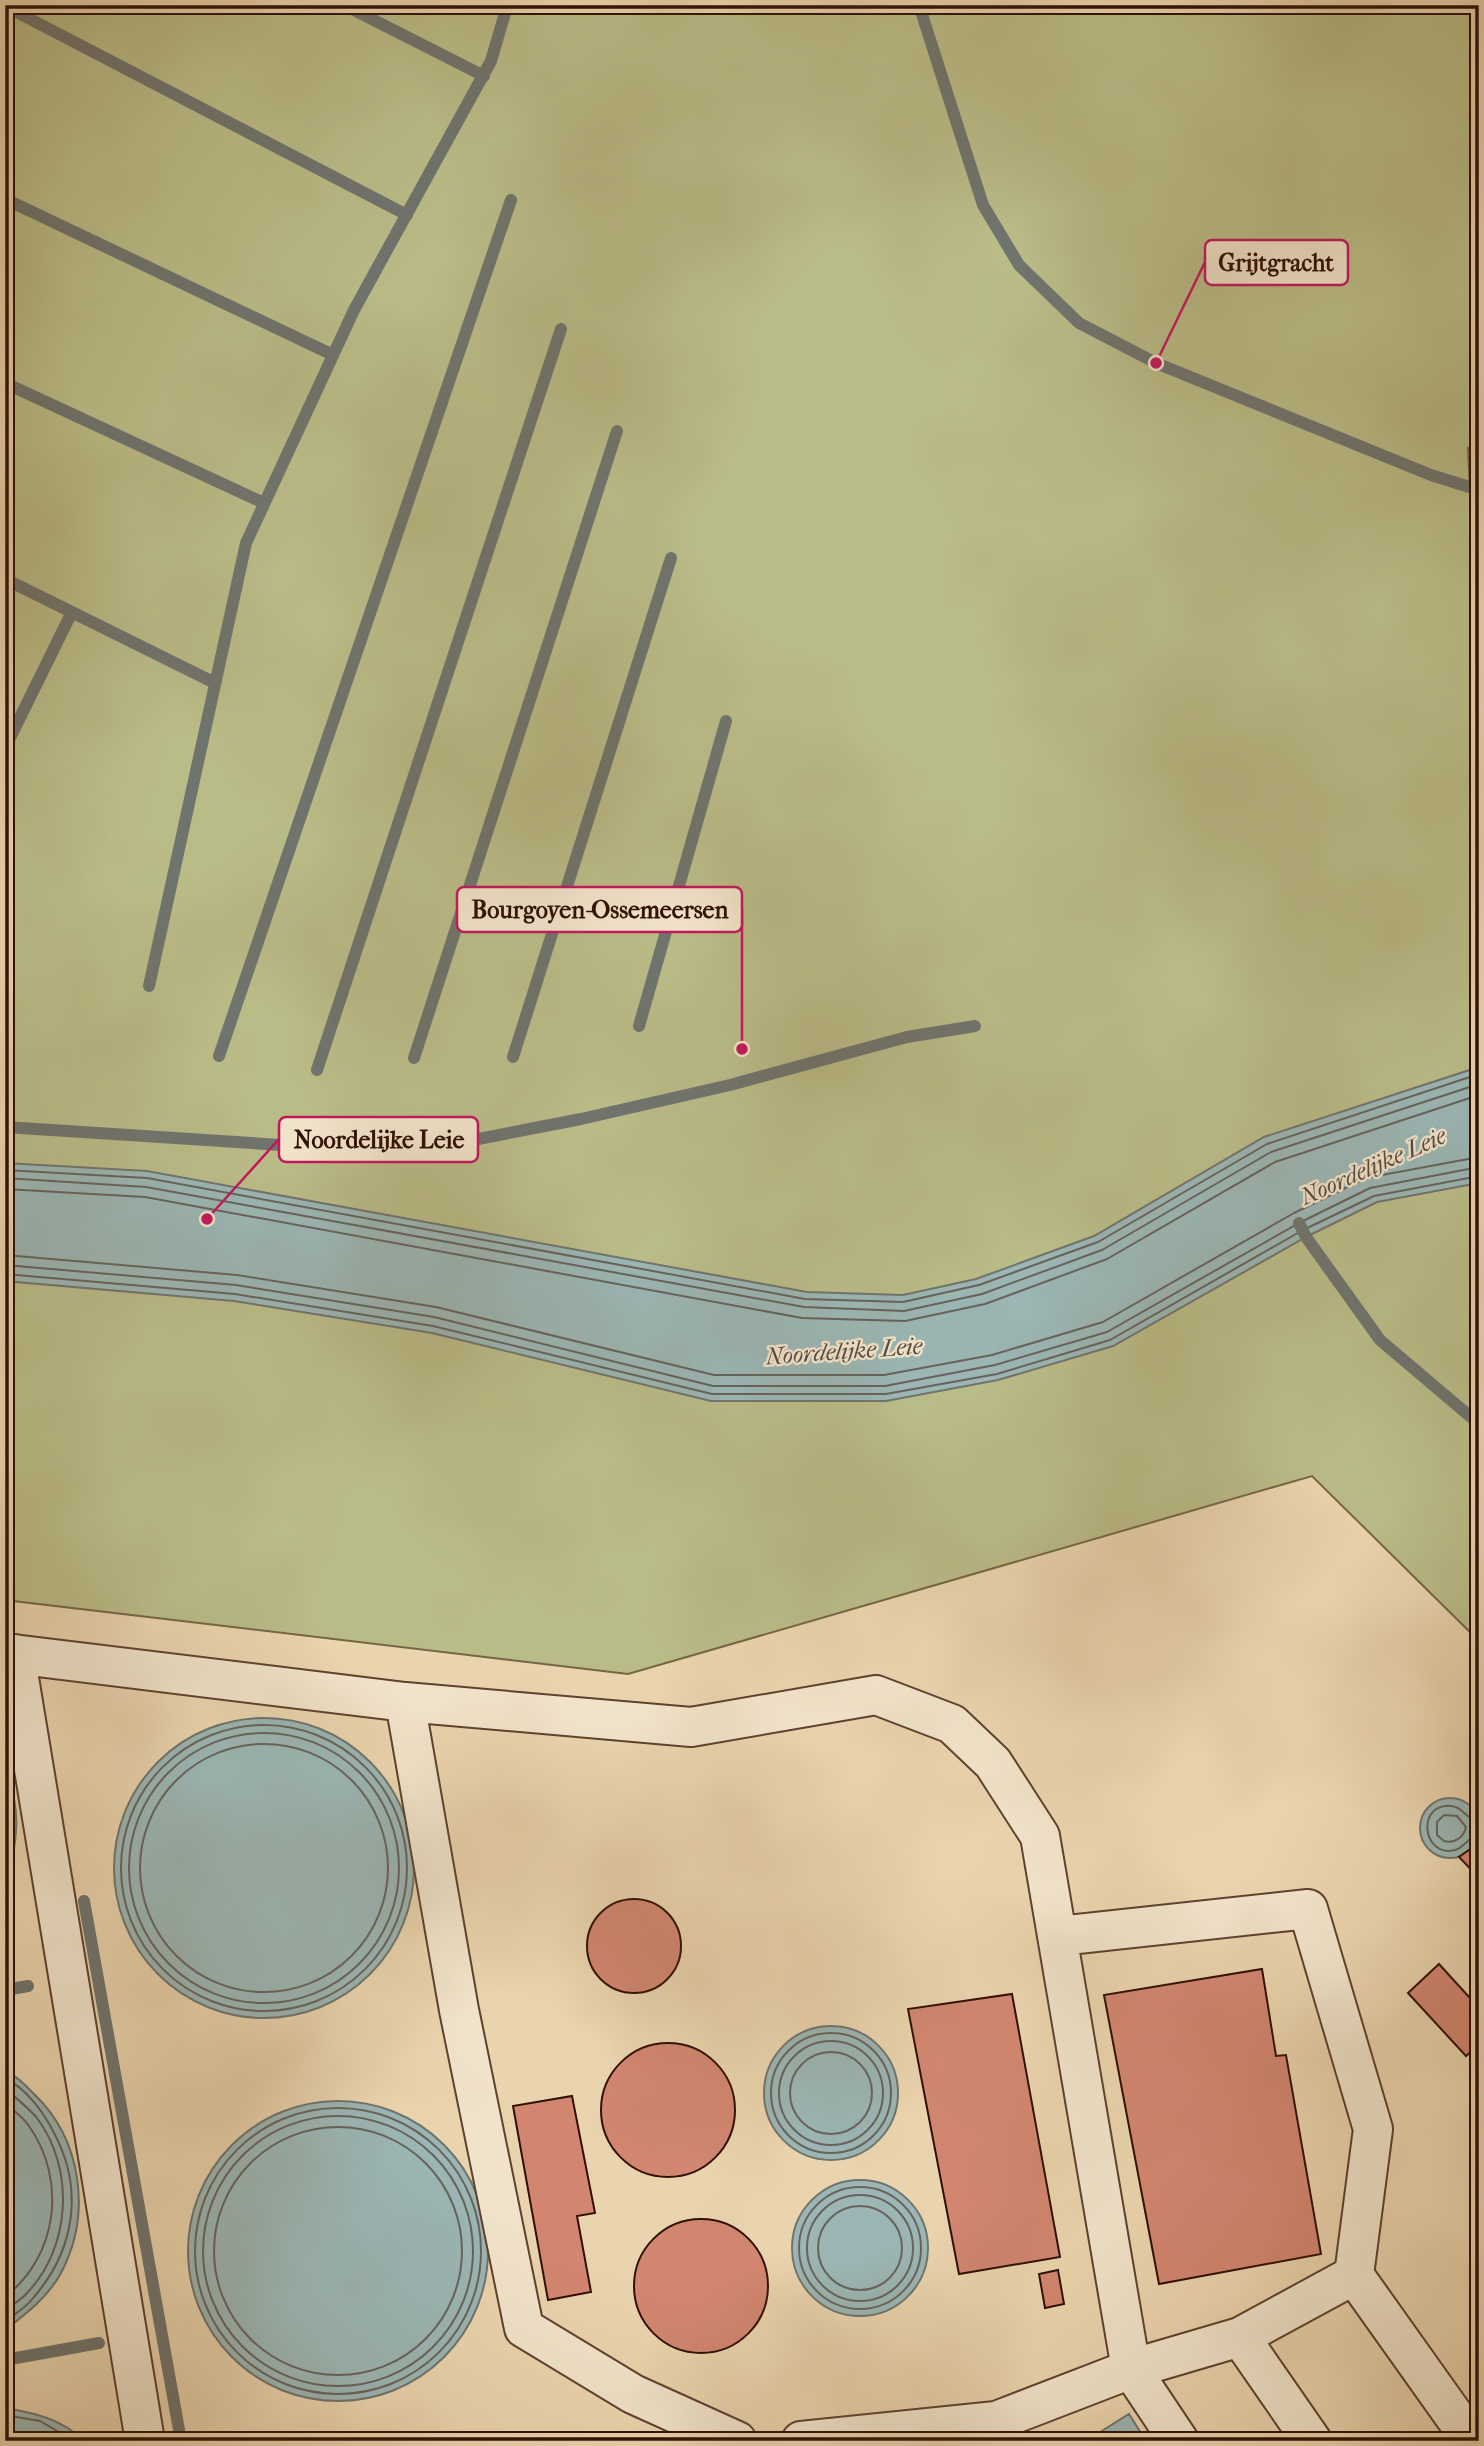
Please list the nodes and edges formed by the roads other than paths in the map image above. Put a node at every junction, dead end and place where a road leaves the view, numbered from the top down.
1 (10, 1654) edge
2 (405, 1702) junction
3 (1059, 1936) junction
4 (1354, 2275) junction
5 (1240, 2337) junction
6 (1131, 2369) junction
7 (995, 2431) edge
8 (145, 2441) edge
9 (737, 2441) edge
10 (801, 2441) edge
11 (1179, 2441) edge
12 (1312, 2441) edge
13 (1472, 2441) edge

1 - 2 lane
1 - 8 lane
2 - 3 lane
2 - 9 lane
3 - 4 lane
3 - 6 lane
4 - 5 lane
4 - 13 lane
5 - 6 lane
5 - 12 lane
6 - 7 lane
6 - 11 lane
7 - 10 lane

